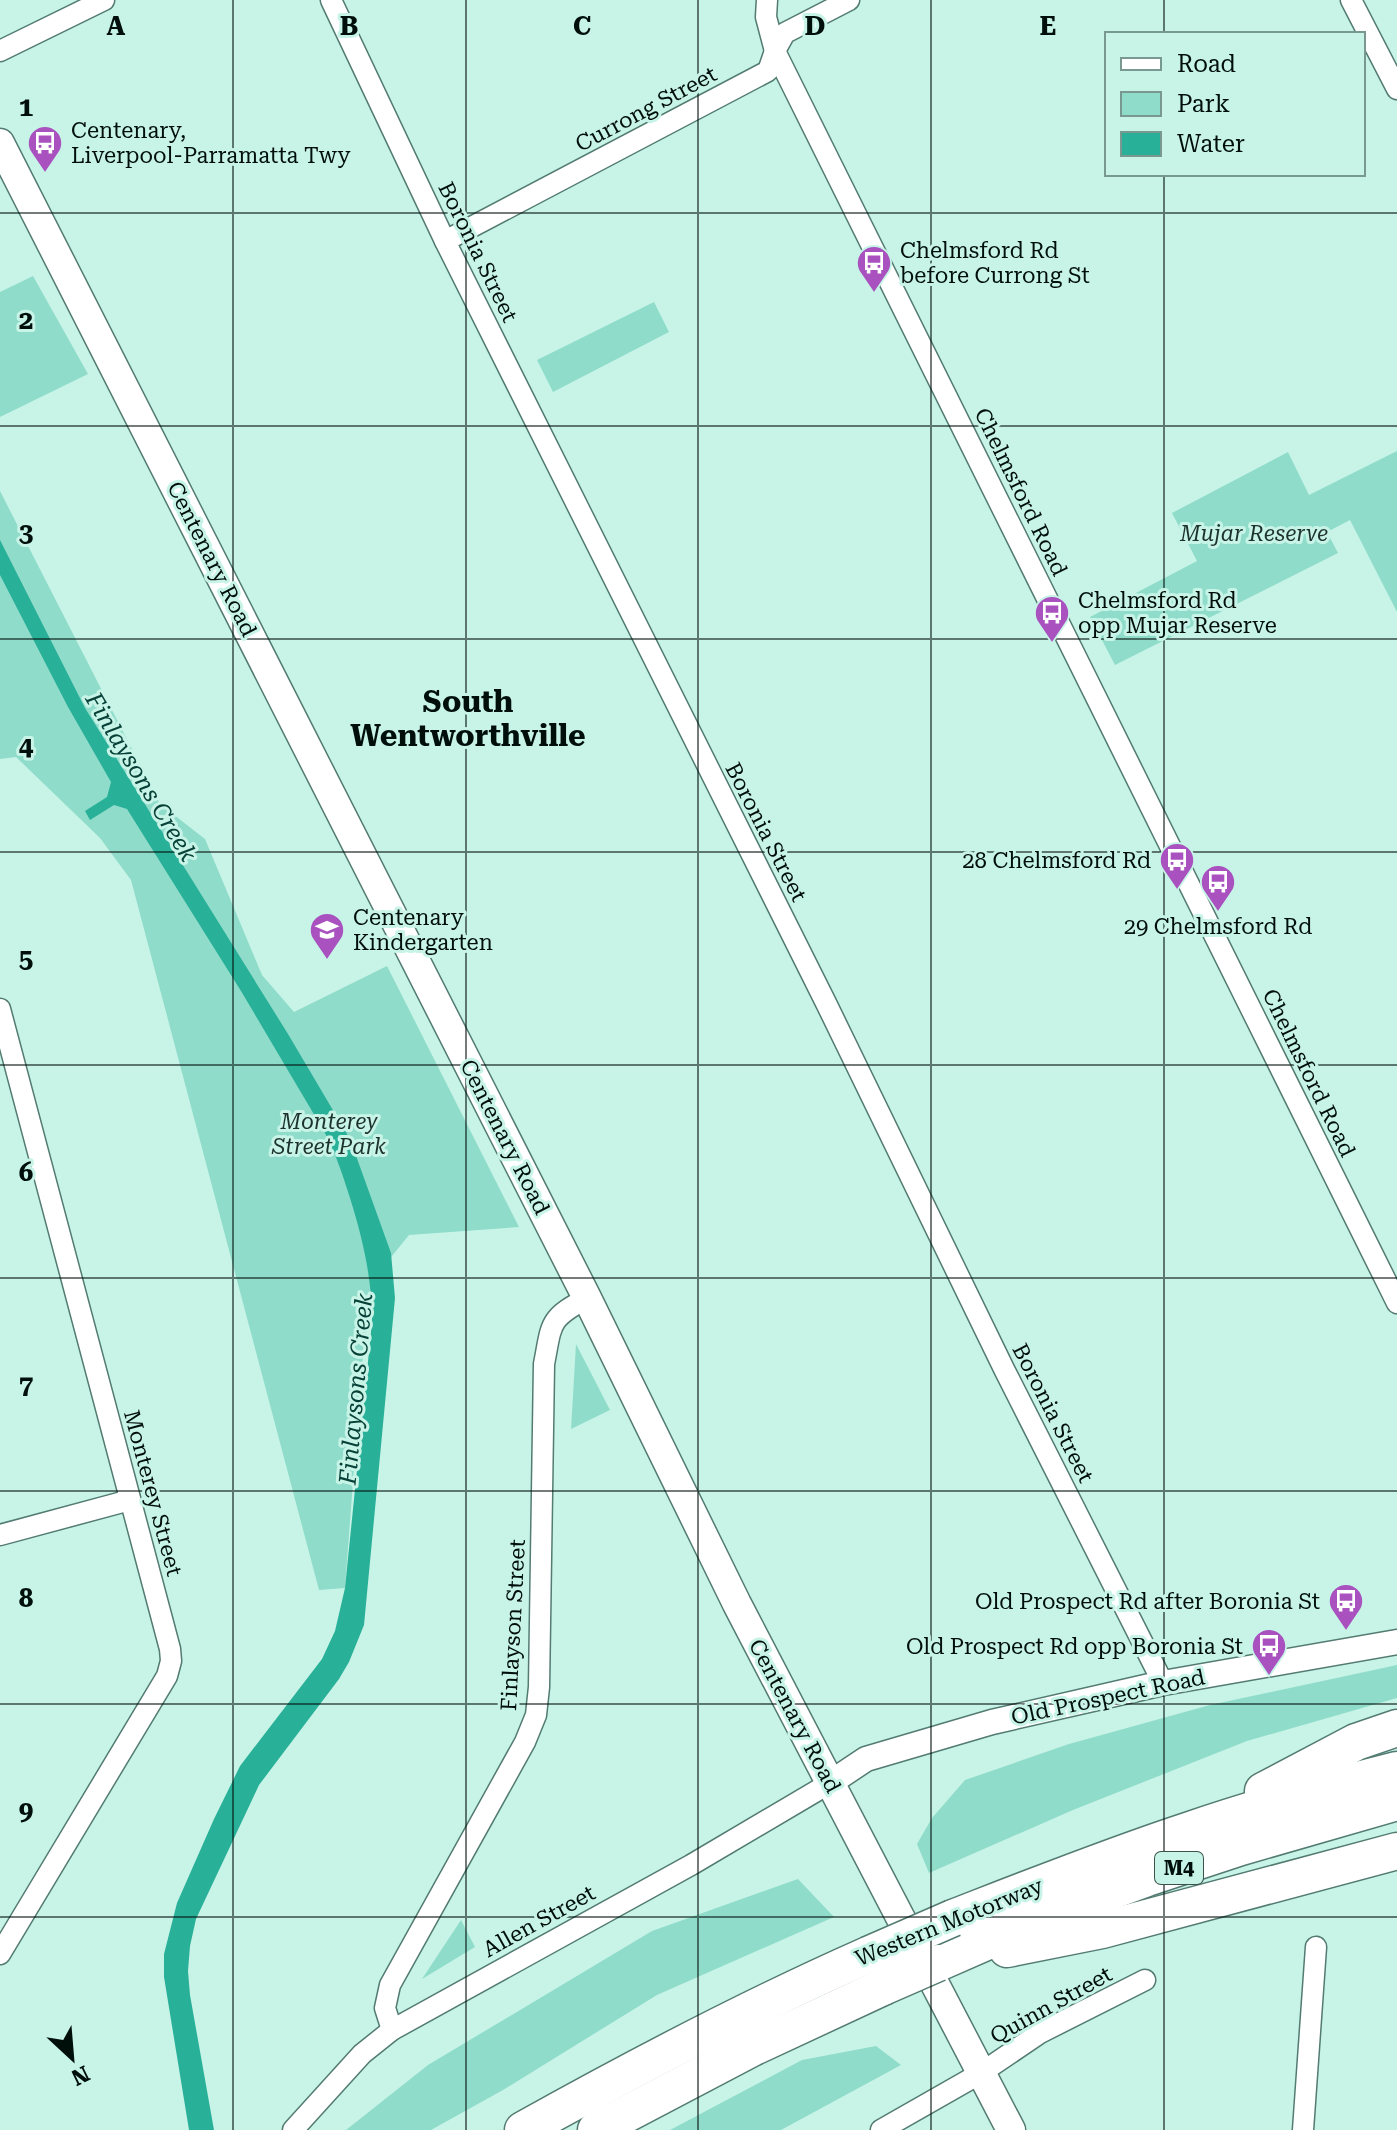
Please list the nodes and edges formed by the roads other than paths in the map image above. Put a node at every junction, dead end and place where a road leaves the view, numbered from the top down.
1 (104, 0) edge
2 (331, 0) edge
3 (767, 0) edge
4 (849, 0) edge
5 (1351, 0) edge
6 (0, 51) edge
7 (775, 51) junction
8 (1397, 89) edge
9 (0, 143) edge
10 (445, 241) junction
11 (0, 1009) edge
12 (587, 1298) junction
13 (1397, 1303) edge
14 (130, 1500) junction
15 (0, 1535) edge
16 (1397, 1642) edge
17 (1163, 1683) junction
18 (1397, 1728) edge
19 (1397, 1770) edge
20 (830, 1783) junction
21 (1397, 1802) edge
22 (1187, 1830) junction
23 (1397, 1851) edge
24 (957, 1947) junction
25 (1316, 1947) dead end
26 (0, 1954) edge
27 (1145, 1980) dead end
28 (392, 2030) junction
29 (981, 2073) junction
30 (293, 2130) edge
31 (523, 2130) edge
32 (596, 2130) edge
33 (881, 2130) edge
34 (1011, 2130) edge
35 (1303, 2130) edge

1 - 6 street
2 - 10 street, Boronia Street
3 - 7 street, Chelmsford Road
4 - 7 street, Currong Street
5 - 8 street
7 - 10 street, Currong Street
7 - 13 street, Chelmsford Road
9 - 12 main road, Centenary Road
10 - 17 street, Boronia Street
11 - 14 street, Monterey Street
12 - 20 main road, Centenary Road
12 - 28 street, Finlayson Street
14 - 15 street
14 - 26 street, Monterey Street
16 - 17 street, Old Prospect Road
17 - 20 street, Old Prospect Road
18 - 22 highway
19 - 22 highway, Western Motorway / M4
20 - 28 street, Allen Street
20 - 29 main road, Centenary Road
21 - 24 highway, Western Motorway / M4
22 - 24 highway, Western Motorway / M4
23 - 24 highway
24 - 31 highway, Western Motorway / M4, bridge
24 - 32 highway, Western Motorway / M4, bridge
25 - 35 street
27 - 29 street, Quinn Street
28 - 30 street, Allen Street
29 - 33 street
29 - 34 main road, Centenary Road

